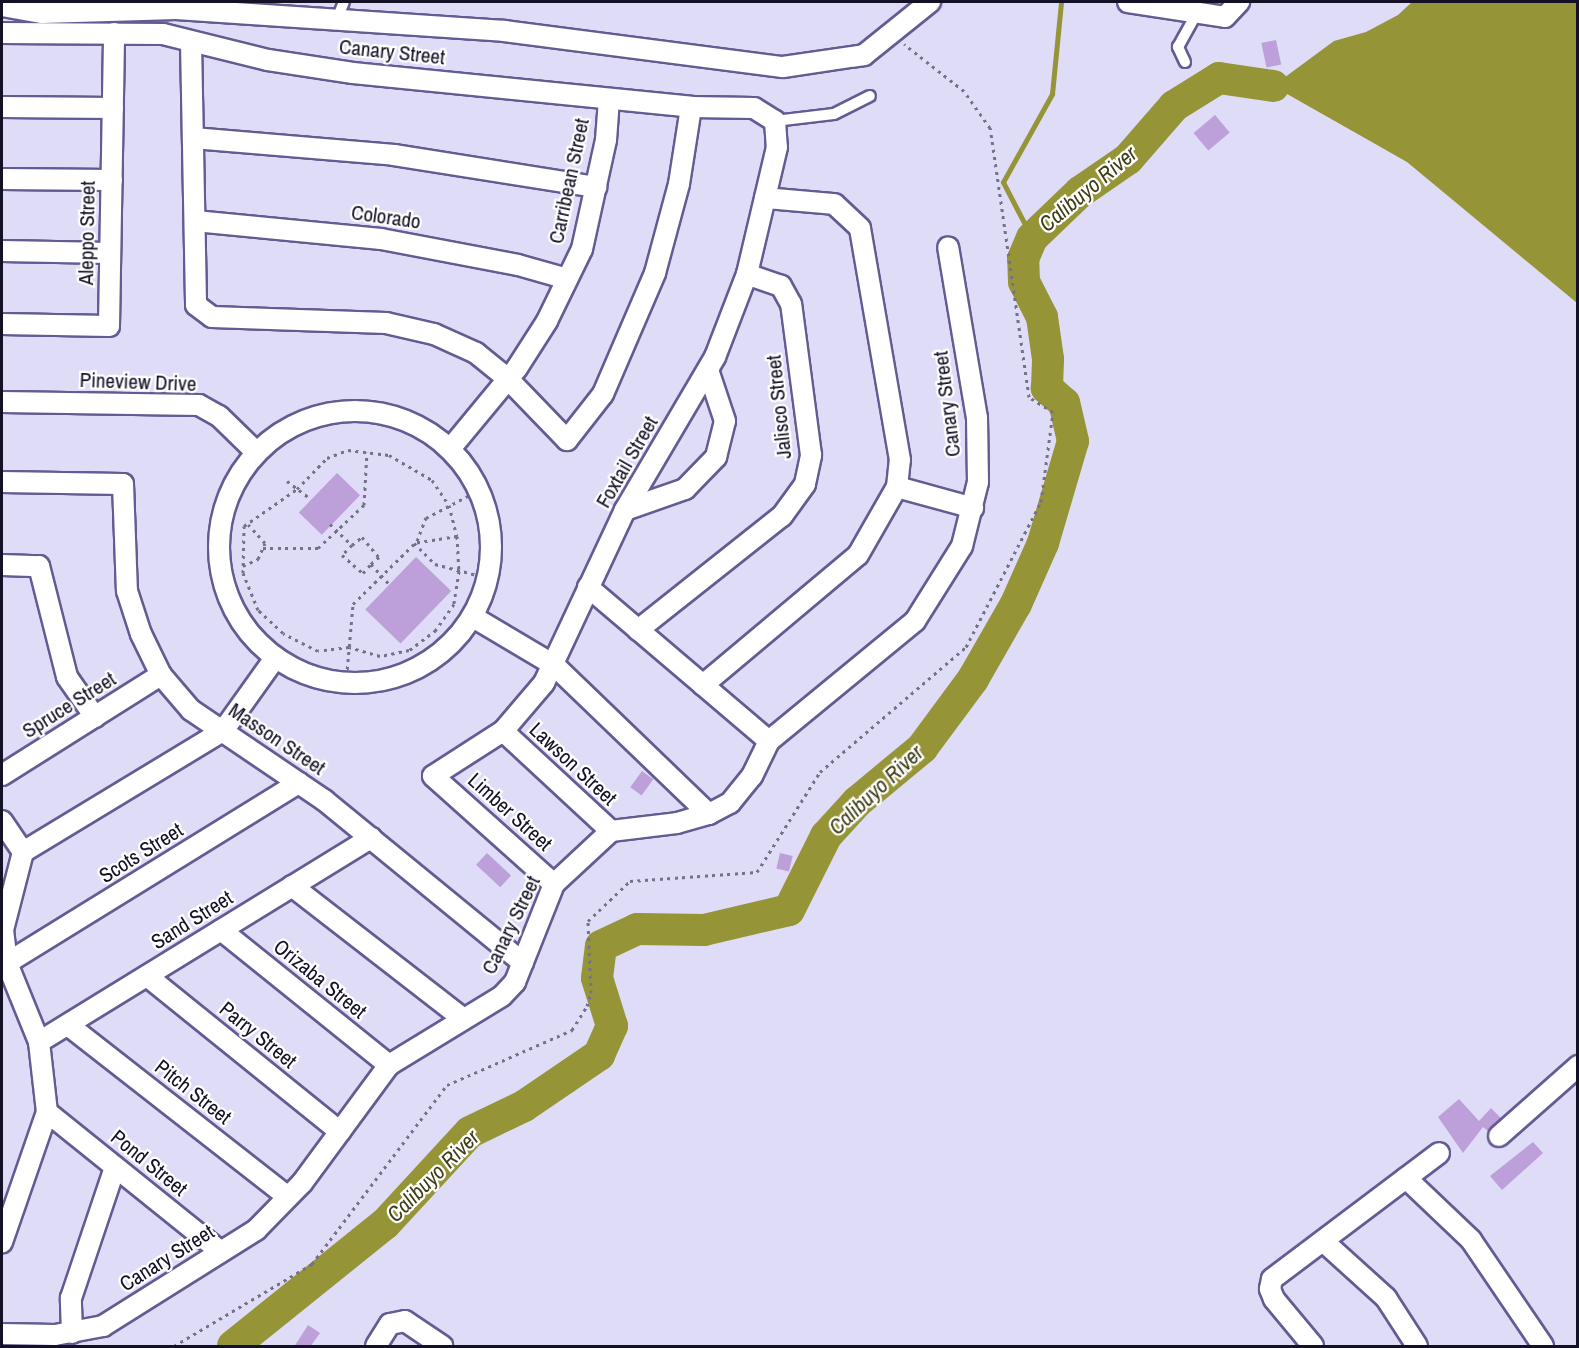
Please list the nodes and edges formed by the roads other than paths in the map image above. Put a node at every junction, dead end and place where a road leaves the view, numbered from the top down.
1 (930, 2) edge
2 (1128, 2) edge
3 (1239, 2) edge
4 (2, 6) edge
5 (341, 10) edge
6 (1196, 15) junction
7 (2, 33) edge
8 (114, 33) junction
9 (191, 42) junction
10 (1185, 62) dead end
11 (870, 96) dead end
12 (609, 99) junction
13 (2, 107) edge
14 (691, 107) junction
15 (113, 108) junction
16 (775, 121) junction
17 (193, 138) junction
18 (2, 179) edge
19 (112, 180) junction
20 (596, 187) junction
21 (765, 198) junction
22 (195, 221) junction
23 (948, 247) dead end
24 (2, 251) edge
25 (110, 253) junction
26 (747, 274) junction
27 (567, 279) junction
28 (2, 324) edge
29 (708, 370) junction
30 (508, 379) junction
31 (2, 402) edge
32 (450, 449) junction
33 (256, 452) junction
34 (2, 482) edge
35 (897, 487) junction
36 (973, 508) junction
37 (626, 510) junction
38 (2, 565) edge
39 (588, 587) junction
40 (473, 617) junction
41 (638, 630) junction
42 (275, 658) junction
43 (554, 665) junction
44 (161, 675) junction
45 (703, 685) junction
46 (95, 717) junction
47 (223, 731) junction
48 (502, 731) junction
49 (769, 741) junction
50 (2, 775) edge
51 (433, 776) joint
52 (299, 783) junction
53 (709, 814) junction
54 (2, 821) edge
55 (611, 831) junction
56 (370, 838) junction
57 (23, 852) junction
58 (554, 884) junction
59 (292, 886) junction
60 (221, 930) junction
61 (7, 963) junction
62 (523, 963) junction
63 (147, 976) junction
64 (462, 1018) junction
65 (68, 1025) junction
66 (39, 1042) junction
67 (389, 1065) junction
68 (1578, 1066) edge
69 (47, 1112) junction
70 (340, 1132) junction
71 (1499, 1136) dead end
72 (1439, 1154) dead end
73 (115, 1167) junction
74 (1406, 1178) junction
75 (288, 1197) junction
76 (1323, 1241) junction
77 (2, 1242) edge
78 (221, 1252) junction
79 (72, 1333) junction
80 (2, 1334) edge
81 (376, 1347) edge
82 (442, 1347) edge
83 (1313, 1347) edge
84 (1417, 1347) edge
85 (1543, 1347) edge

1 - 5 street
2 - 6 street
3 - 6 street
4 - 5 street
6 - 10 lane
7 - 8 street, Canary Street
8 - 9 street, Canary Street
8 - 15 street, Aleppo Street
9 - 12 street, Canary Street
9 - 17 street
11 - 16 lane
12 - 14 street, Canary Street
12 - 20 street, Carribean Street
13 - 15 street
14 - 16 street, Canary Street
14 - 30 street
15 - 19 street, Aleppo Street
16 - 21 street, Foxtail Street
17 - 20 street
17 - 22 street
18 - 19 street
19 - 25 street, Aleppo Street
20 - 27 street, Carribean Street
21 - 26 street, Foxtail Street
21 - 35 street
22 - 27 street, Colorado
22 - 30 street
23 - 36 street, Canary Street
24 - 25 street
25 - 28 street, Aleppo Street
26 - 29 street, Foxtail Street
26 - 41 street, Jalisco Street
27 - 30 street, Carribean Street
29 - 37 street, Foxtail Street
29 - 37 street
30 - 32 street, Carribean Street
31 - 33 street, Pineview Drive
32 - 33 street
32 - 40 street
33 - 42 street
34 - 44 street, Masson Street
35 - 36 street
35 - 45 street
36 - 49 street, Canary Street
37 - 39 street, Foxtail Street
38 - 46 street
39 - 41 street
39 - 43 street, Foxtail Street
40 - 42 street
40 - 43 street
41 - 45 street
42 - 47 street
43 - 48 street, Foxtail Street
43 - 53 street
44 - 46 street, Spruce Street
44 - 47 street, Masson Street
45 - 49 street
46 - 50 street, Spruce Street
47 - 52 street, Masson Street
47 - 57 street
48 - 51 street, Foxtail Street
48 - 55 street, Lawson Street
49 - 53 street, Canary Street
51 - 58 street, Limber Street
52 - 56 street, Masson Street
52 - 61 street, Scots Street
53 - 55 street, Canary Street
54 - 57 street
55 - 58 street, Canary Street
56 - 59 street, Sand Street
56 - 62 street, Masson Street
57 - 61 street
58 - 62 street, Canary Street
59 - 60 street, Sand Street
59 - 64 street
60 - 63 street, Sand Street
60 - 67 street, Orizaba Street
61 - 66 street
62 - 64 street, Canary Street
63 - 65 street, Sand Street
63 - 70 street, Parry Street
64 - 67 street, Canary Street
65 - 66 street, Sand Street
65 - 75 street, Pitch Street
66 - 69 street
67 - 70 street, Canary Street
68 - 71 street
69 - 73 street, Pond Street
69 - 77 street
70 - 75 street, Canary Street
72 - 74 street
73 - 78 street, Pond Street
73 - 79 street
74 - 76 street
74 - 85 street
75 - 78 street, Canary Street
76 - 83 street
76 - 84 street
78 - 79 street, Canary Street
79 - 80 street, Canary Street
81 - 82 street

